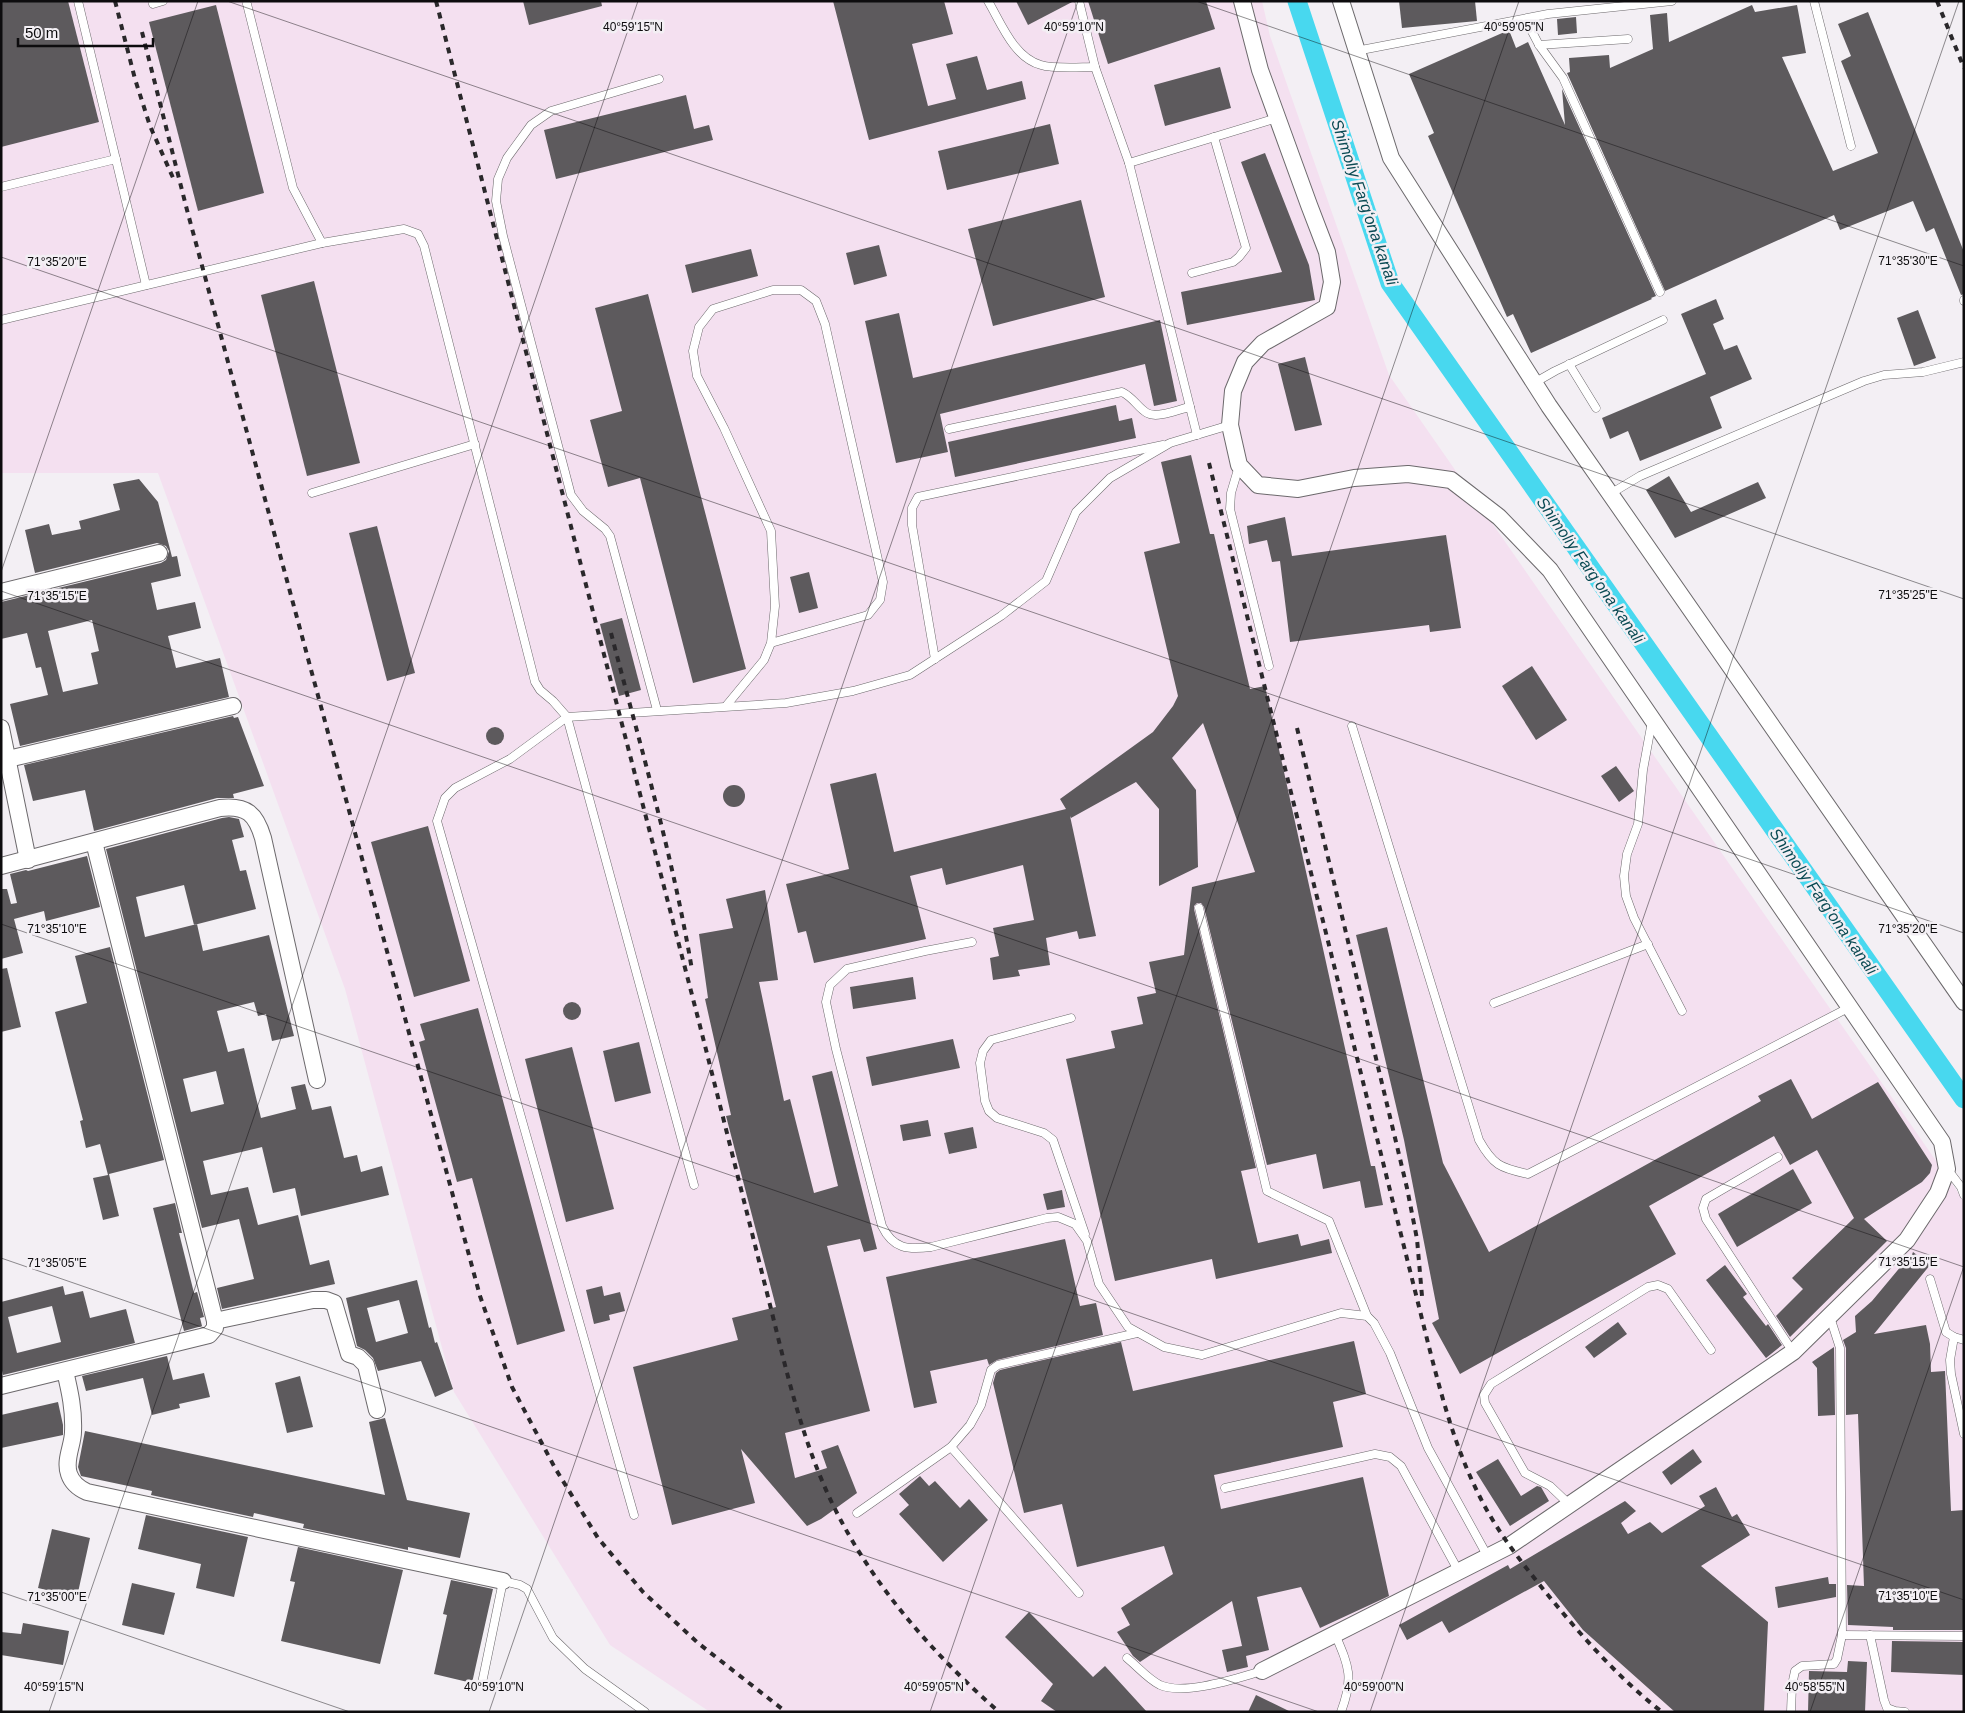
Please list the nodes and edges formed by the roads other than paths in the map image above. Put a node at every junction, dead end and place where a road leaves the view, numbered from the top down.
1 (78, 1) edge
2 (163, 1) edge
3 (988, 1) edge
4 (1079, 1) edge
5 (1242, 1) edge
6 (1341, 1) edge
7 (1672, 1) edge
8 (1814, 1) edge
9 (153, 4) dead end
10 (247, 4) dead end
11 (1526, 20) junction
12 (1628, 38) dead end
13 (1539, 46) junction
14 (1356, 51) junction
15 (1095, 67) junction
16 (659, 79) dead end
17 (1277, 118) junction
18 (1214, 137) junction
19 (1851, 146) dead end
20 (116, 159) junction
21 (1129, 163) junction
22 (1, 187) edge
23 (322, 243) junction
24 (1192, 273) dead end
25 (146, 284) junction
26 (1660, 292) dead end
27 (1, 320) edge
28 (1663, 320) dead end
29 (1964, 362) edge
30 (1569, 364) junction
31 (1534, 384) junction
32 (1190, 407) junction
33 (1596, 408) dead end
34 (1230, 425) junction
35 (948, 429) dead end
36 (1198, 435) junction
37 (1170, 443) junction
38 (475, 444) junction
39 (1239, 465) junction
40 (312, 493) dead end
41 (1610, 494) junction
42 (159, 553) dead end
43 (1, 592) edge
44 (772, 643) junction
45 (935, 659) junction
46 (1269, 666) dead end
47 (233, 706) dead end
48 (726, 706) junction
49 (657, 710) junction
50 (567, 717) junction
51 (1652, 717) junction
52 (1352, 726) dead end
53 (1, 728) edge
54 (5, 761) edge
55 (94, 842) junction
56 (28, 860) junction
57 (1, 866) edge
58 (1199, 908) dead end
59 (972, 942) dead end
60 (1648, 944) junction
61 (1964, 1002) edge
62 (1494, 1003) dead end
63 (1850, 1007) junction
64 (1682, 1011) dead end
65 (1071, 1018) dead end
66 (318, 1080) dead end
67 (1778, 1157) dead end
68 (1948, 1169) junction
69 (694, 1185) dead end
70 (1964, 1195) edge
71 (1088, 1241) junction
72 (1930, 1278) dead end
73 (1367, 1316) junction
74 (1830, 1317) junction
75 (215, 1321) junction
76 (1137, 1332) junction
77 (1954, 1337) junction
78 (1964, 1340) edge
79 (1711, 1350) dead end
80 (1793, 1352) junction
81 (65, 1371) junction
82 (1, 1386) edge
83 (377, 1410) dead end
84 (1964, 1434) edge
85 (951, 1447) junction
86 (1225, 1488) dead end
87 (1570, 1505) junction
88 (857, 1513) dead end
89 (634, 1515) dead end
90 (1488, 1557) junction
91 (1459, 1572) junction
92 (503, 1581) junction
93 (1079, 1593) dead end
94 (1335, 1634) junction
95 (1842, 1635) junction
96 (1870, 1635) junction
97 (1964, 1636) edge
98 (1128, 1658) dead end
99 (1262, 1671) joint
100 (482, 1683) dead end
101 (645, 1712) edge
102 (1341, 1712) edge
103 (1791, 1712) edge
104 (1905, 1712) edge

1 - 20 lane
2 - 9 lane
3 - 15 lane
4 - 15 lane
5 - 17 street
6 - 14 street
7 - 11 lane
8 - 19 lane
10 - 23 lane
11 - 13 lane
11 - 14 lane
12 - 13 lane
13 - 26 lane
14 - 31 street
15 - 21 lane
16 - 49 lane
17 - 18 lane
17 - 34 street
18 - 21 lane
18 - 24 lane
20 - 22 lane
20 - 25 lane
21 - 32 lane
23 - 25 lane
23 - 38 lane
25 - 27 lane
28 - 30 lane
29 - 41 lane
30 - 31 lane
30 - 33 lane
31 - 41 street
32 - 35 lane
32 - 36 lane
34 - 36 lane
34 - 39 street
36 - 37 lane
37 - 45 lane
37 - 45 lane
38 - 40 lane
38 - 50 lane
39 - 46 lane
39 - 51 street
41 - 61 street
42 - 43 street
44 - 44 lane
44 - 48 lane
45 - 48 lane
47 - 54 street
48 - 49 lane
49 - 50 lane
50 - 69 lane
50 - 89 lane
51 - 60 lane
51 - 63 street
52 - 63 lane
53 - 54 street
54 - 56 street
55 - 56 street
55 - 66 street
55 - 75 street
56 - 57 street
58 - 73 lane
59 - 71 lane
60 - 62 lane
60 - 64 lane
63 - 68 street
65 - 71 lane
67 - 80 lane
68 - 70 lane
68 - 74 street
71 - 76 lane
72 - 77 lane
73 - 76 lane
73 - 90 lane
74 - 80 street
74 - 95 lane
75 - 81 street
75 - 83 street
76 - 85 lane
77 - 78 lane
77 - 84 lane
79 - 87 lane
80 - 87 street
81 - 82 street
81 - 92 street
85 - 88 lane
85 - 93 lane
86 - 91 lane
87 - 90 street
90 - 91 street
91 - 94 street
92 - 100 lane
92 - 101 lane
94 - 99 street
94 - 102 lane
95 - 96 lane
95 - 103 lane
96 - 97 lane
96 - 104 lane
98 - 99 lane

